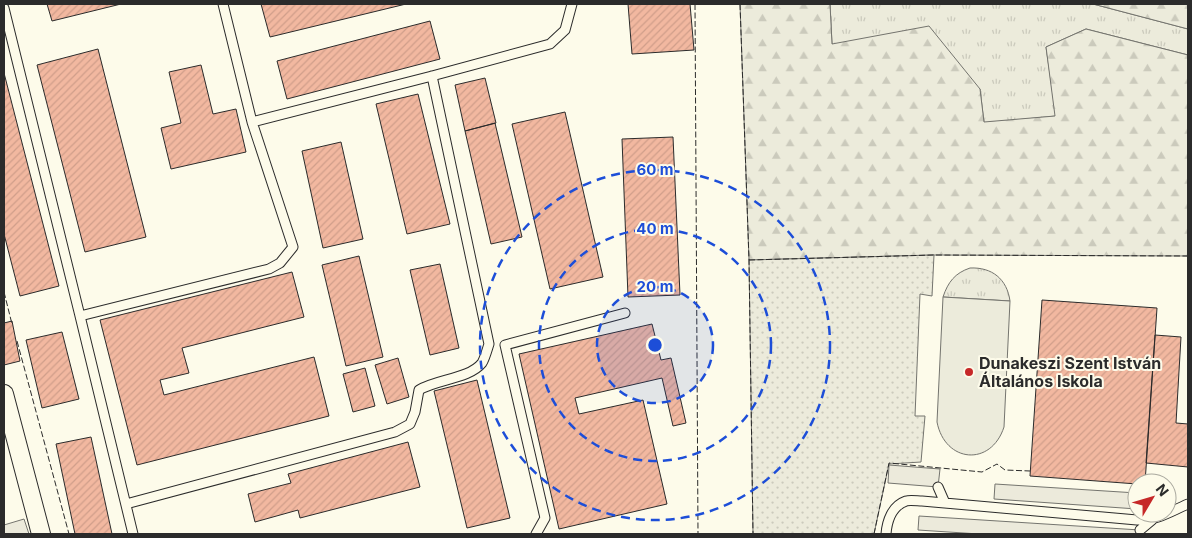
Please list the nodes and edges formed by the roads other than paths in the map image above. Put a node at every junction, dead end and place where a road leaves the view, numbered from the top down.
1 (223, 4) edge
2 (572, 4) edge
3 (4, 8) edge
4 (432, 76) junction
5 (252, 122) junction
6 (625, 312) dead end
7 (80, 316) junction
8 (4, 394) edge
9 (938, 487) dead end
10 (945, 503) junction
11 (126, 504) junction
12 (1127, 519) edge
13 (1148, 523) edge
14 (1140, 530) dead end
15 (41, 534) edge
16 (133, 534) edge
17 (536, 534) edge
18 (886, 534) edge

1 - 5 lane
2 - 4 lane
3 - 7 lane
4 - 5 lane
4 - 11 lane
5 - 7 lane
6 - 17 lane
7 - 11 lane
8 - 15 street
9 - 10 lane
10 - 12 lane
10 - 18 lane
11 - 16 lane
13 - 14 lane

